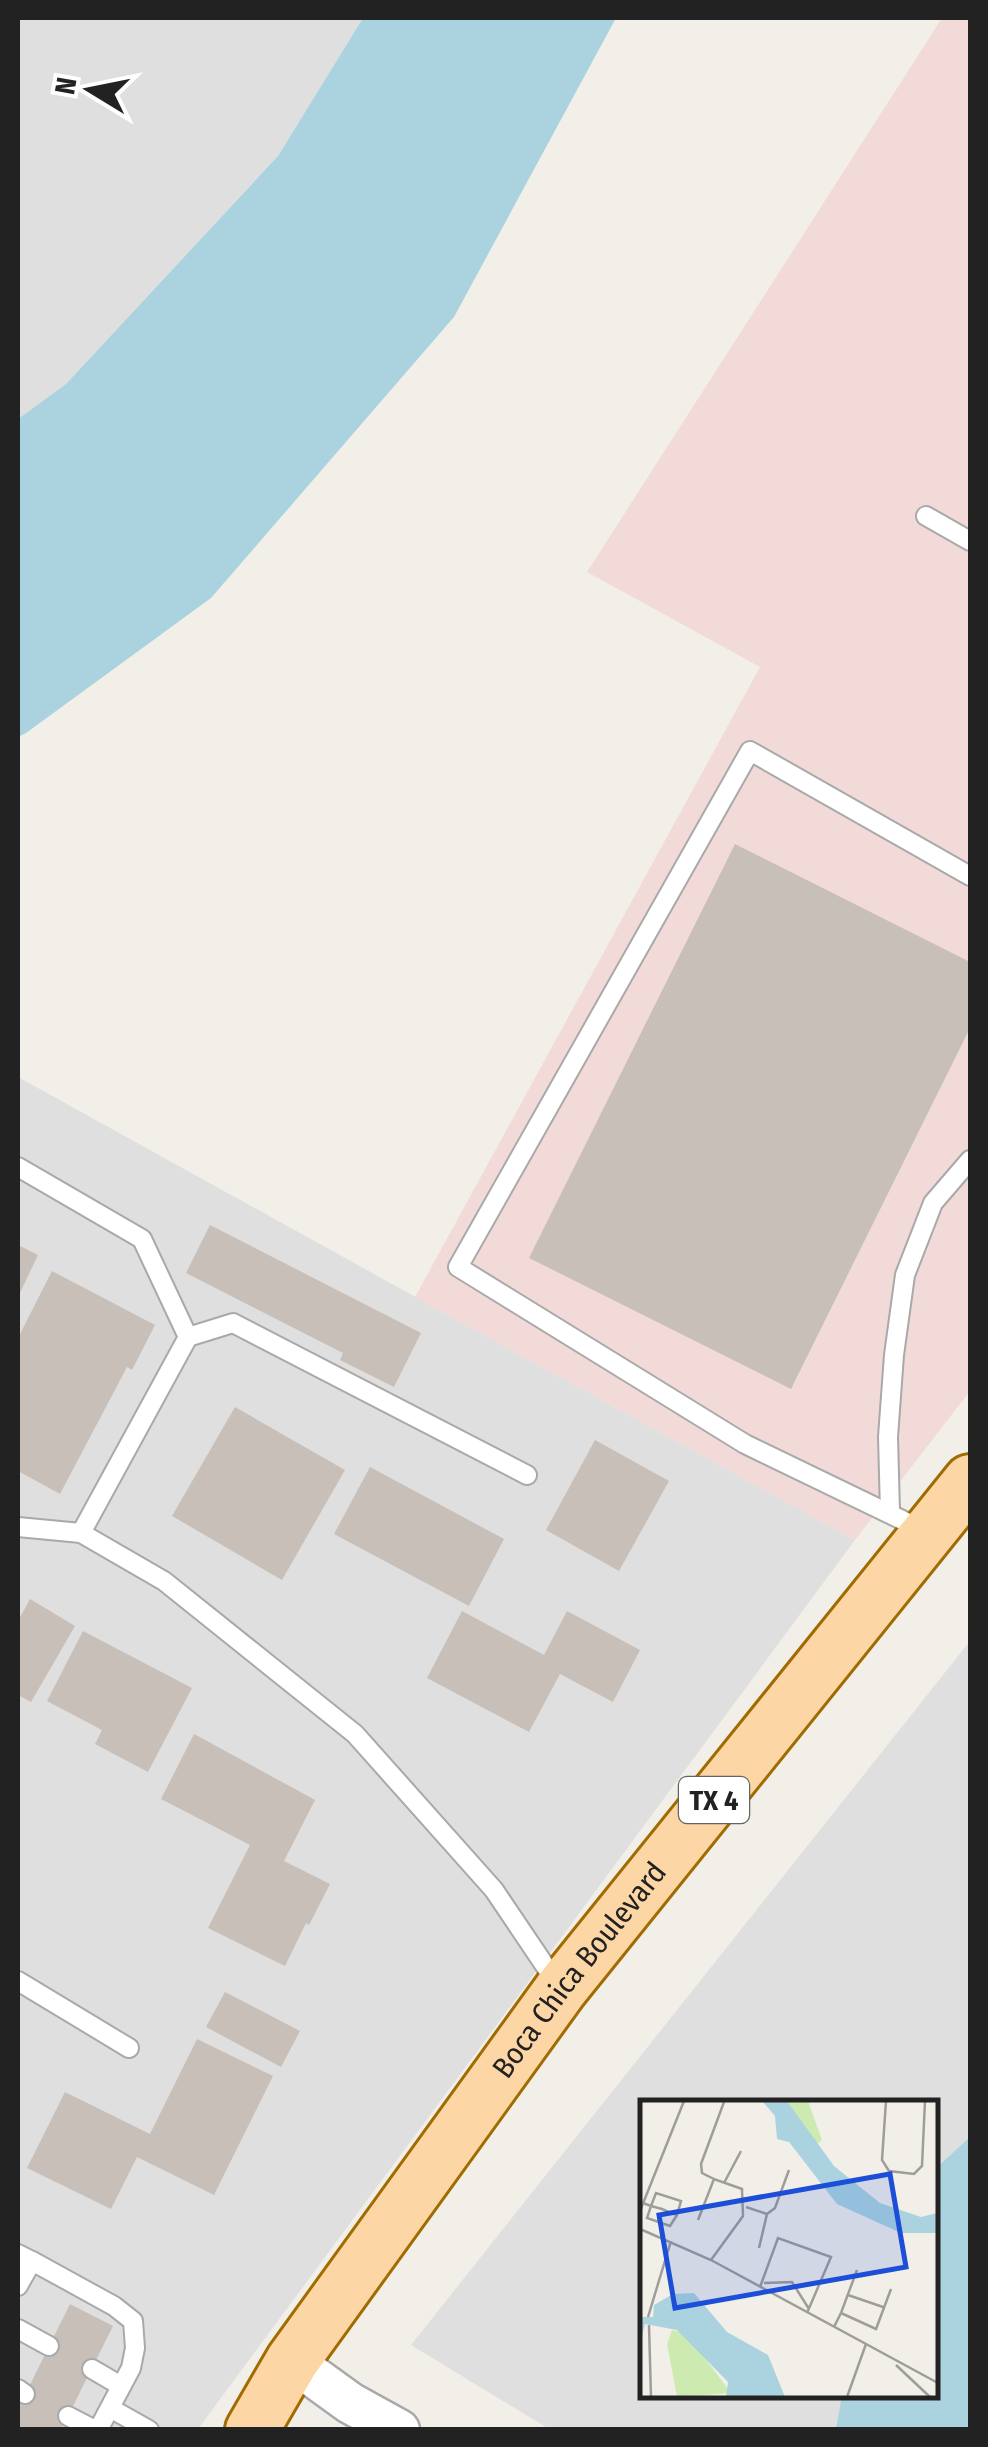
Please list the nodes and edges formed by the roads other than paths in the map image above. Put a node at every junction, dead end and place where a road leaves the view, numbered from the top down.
1 (926, 516) dead end
2 (970, 542) edge
3 (970, 876) edge
4 (970, 1160) edge
5 (18, 1166) edge
6 (188, 1337) junction
7 (527, 1474) dead end
8 (970, 1482) edge
9 (910, 1523) junction
10 (18, 1528) edge
11 (82, 1533) junction
12 (18, 1981) edge
13 (561, 1989) junction
14 (129, 2048) dead end
15 (25, 2258) edge
16 (18, 2286) edge
17 (18, 2329) edge
18 (49, 2346) dead end
19 (292, 2362) junction
20 (92, 2369) dead end
21 (121, 2386) junction
22 (110, 2408) junction
23 (68, 2416) dead end
24 (97, 2430) edge
25 (149, 2430) edge
26 (252, 2430) edge
27 (398, 2430) edge

1 - 2 lane
3 - 9 lane
4 - 9 lane
5 - 6 lane
6 - 7 lane
6 - 11 lane
8 - 9 main road, Boca Chica Boulevard / TX 4
9 - 13 main road, Boca Chica Boulevard / TX 4
10 - 11 lane
11 - 13 lane
12 - 14 lane
13 - 19 main road, Boca Chica Boulevard / TX 4
15 - 16 lane
15 - 21 lane
17 - 18 lane
19 - 26 main road, Boca Chica Boulevard / TX 4
19 - 27 street
20 - 21 lane
21 - 22 lane
22 - 24 lane
22 - 25 lane
23 - 24 lane

